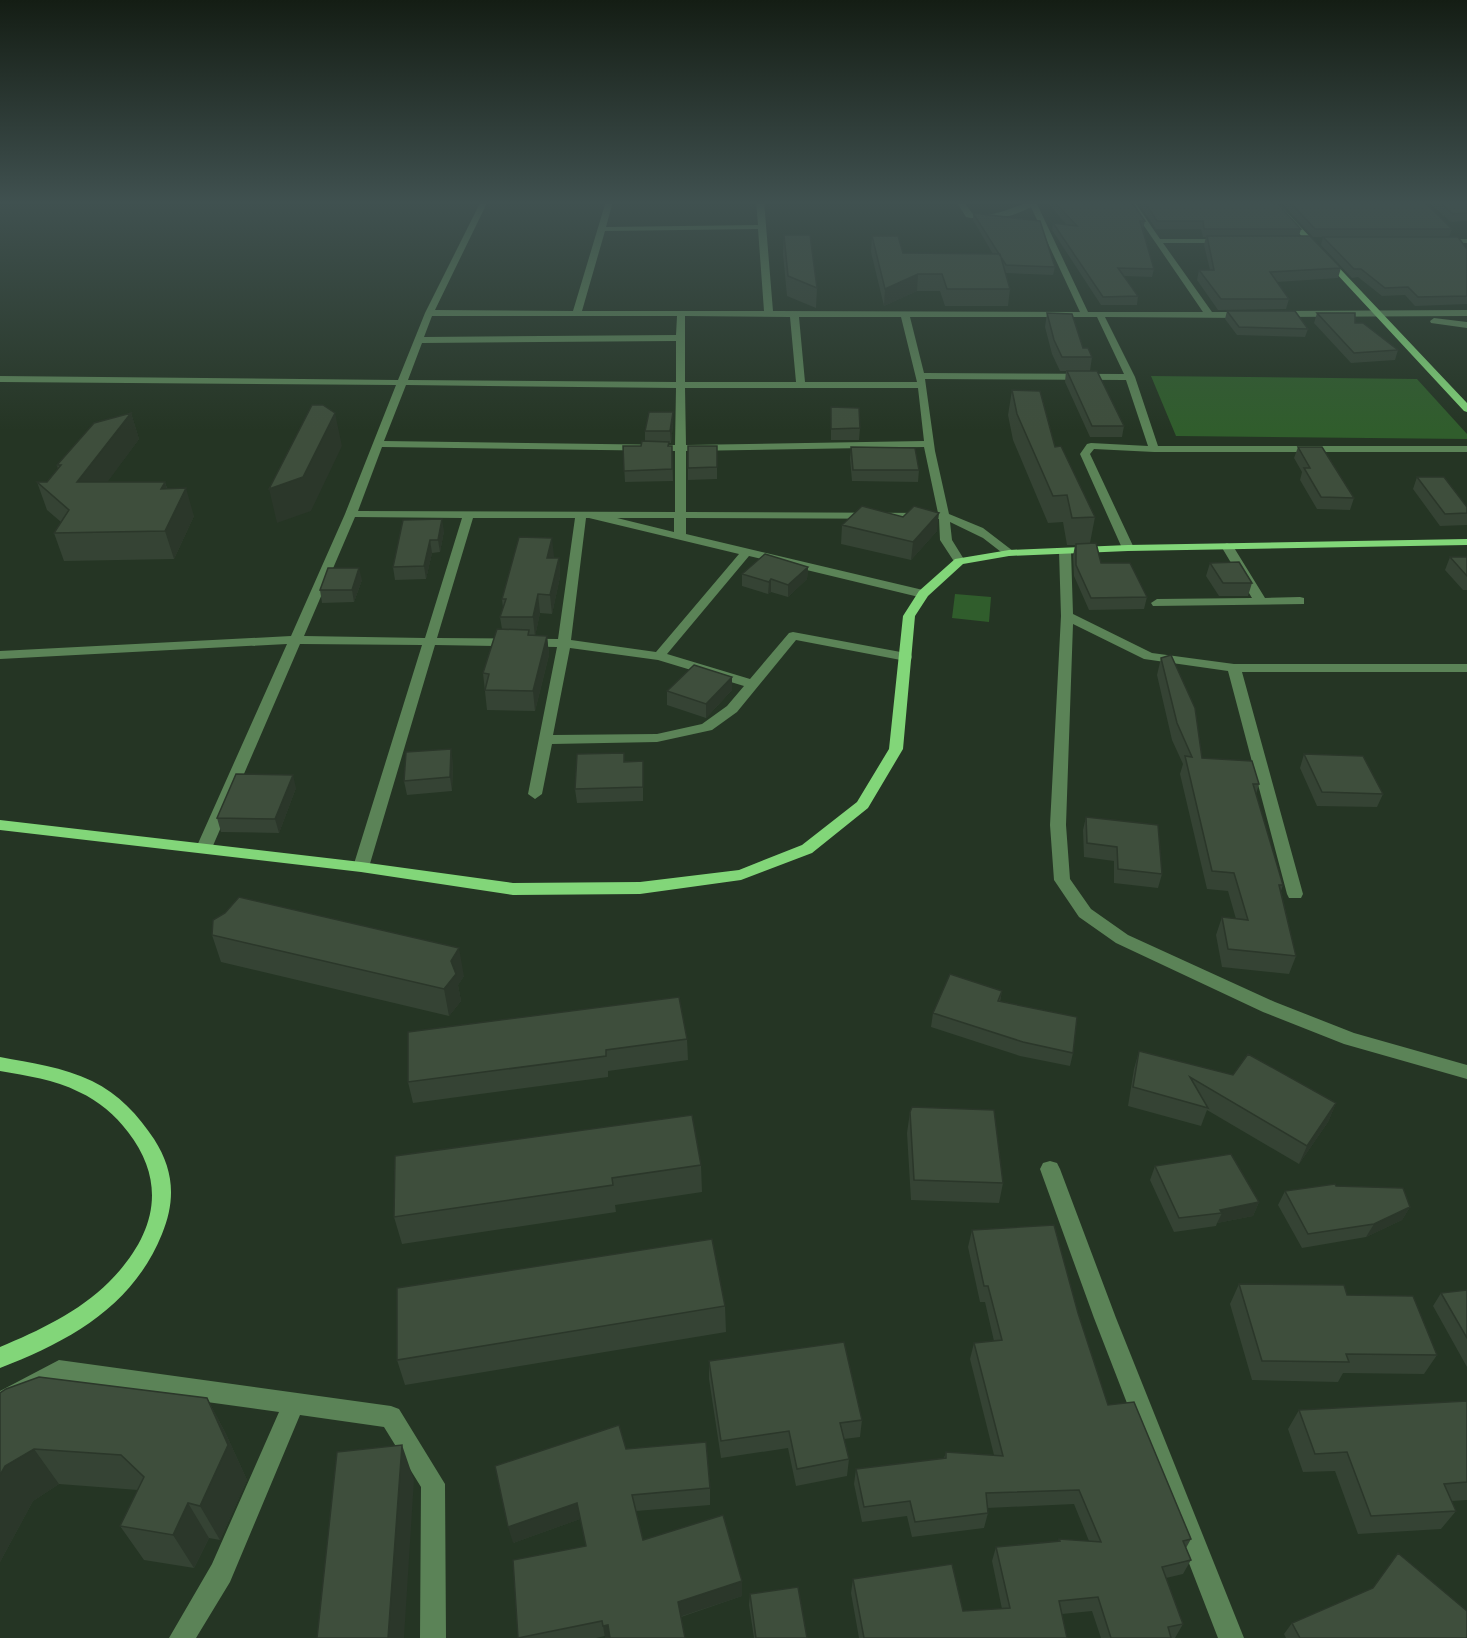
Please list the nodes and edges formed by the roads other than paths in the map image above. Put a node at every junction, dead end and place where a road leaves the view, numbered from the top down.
1 (447, 277) edge
2 (588, 277) edge
3 (766, 277) edge
4 (1069, 277) edge
5 (1183, 277) edge
6 (1343, 277) edge
7 (429, 313) junction
8 (577, 313) junction
9 (1467, 313) edge
10 (681, 314) junction
11 (769, 314) junction
12 (794, 314) junction
13 (1265, 314) edge
14 (1378, 314) junction
15 (905, 315) junction
16 (1100, 315) junction
17 (1209, 315) junction
18 (1254, 315) edge
19 (1086, 316) junction
20 (1467, 325) edge
21 (681, 338) junction
22 (418, 340) junction
23 (1130, 377) junction
24 (0, 379) edge
25 (921, 381) junction
26 (402, 383) junction
27 (681, 385) junction
28 (801, 385) junction
29 (1467, 409) edge
30 (378, 444) junction
31 (681, 448) junction
32 (1154, 449) junction
33 (1467, 449) edge
34 (930, 451) junction
35 (581, 513) junction
36 (681, 513) junction
37 (351, 514) junction
38 (469, 514) junction
39 (944, 516) junction
40 (681, 536) junction
41 (1467, 542) edge
42 (1227, 546) junction
43 (1128, 548) junction
44 (1065, 551) junction
45 (747, 552) junction
46 (1009, 553) junction
47 (959, 561) junction
48 (923, 594) junction
49 (1261, 602) junction
50 (1300, 602) dead end
51 (1157, 603) dead end
52 (1067, 616) junction
53 (296, 640) junction
54 (429, 642) junction
55 (564, 644) junction
56 (0, 655) edge
57 (659, 656) junction
58 (906, 657) junction
59 (1234, 668) junction
60 (1467, 668) edge
61 (753, 684) junction
62 (547, 740) junction
63 (535, 794) dead end
64 (0, 825) edge
65 (204, 848) junction
66 (361, 867) junction
67 (1295, 894) dead end
68 (0, 1064) edge
69 (1467, 1072) edge
70 (1050, 1168) dead end
71 (0, 1358) edge
72 (0, 1403) edge
73 (294, 1404) junction
74 (182, 1638) edge
75 (433, 1638) edge
76 (1231, 1638) edge

1 - 7 street
2 - 8 street
3 - 11 street
4 - 19 street
5 - 17 street
6 - 14 main road
7 - 8 street
7 - 22 street
8 - 10 street
9 - 14 street
10 - 11 street
10 - 21 street
11 - 12 street
12 - 15 street
12 - 28 street
13 - 14 street
14 - 20 street
14 - 29 main road
15 - 19 street
15 - 25 street
16 - 17 street
16 - 19 street
16 - 23 street
17 - 18 street
21 - 22 street
21 - 27 street
22 - 26 street
23 - 25 street
23 - 32 street
24 - 26 street
25 - 28 street
25 - 34 street
26 - 27 street
26 - 30 street
27 - 28 street
27 - 31 street
30 - 31 street
30 - 37 street
31 - 34 street
31 - 36 street
32 - 33 street
32 - 43 street
34 - 39 street
35 - 36 street
35 - 38 street
35 - 40 street
35 - 55 street
36 - 39 street
36 - 40 street
37 - 38 street
37 - 53 street
38 - 54 street
39 - 46 street
39 - 47 street
40 - 45 street
41 - 42 main road
42 - 43 main road
42 - 49 street
43 - 44 main road
44 - 46 main road
44 - 52 street
45 - 48 street
45 - 57 street
46 - 47 main road
47 - 48 main road
48 - 58 main road
49 - 50 street
49 - 51 street
52 - 59 street
52 - 69 street
53 - 54 street
53 - 56 street
53 - 65 street
54 - 55 street
54 - 66 street
55 - 57 street
55 - 62 street
57 - 61 street
58 - 61 street
58 - 66 main road
59 - 60 street
59 - 67 street
61 - 62 street
62 - 63 street
64 - 65 main road
65 - 66 main road
68 - 71 main road
70 - 76 street
72 - 73 street
73 - 74 street
73 - 75 street

